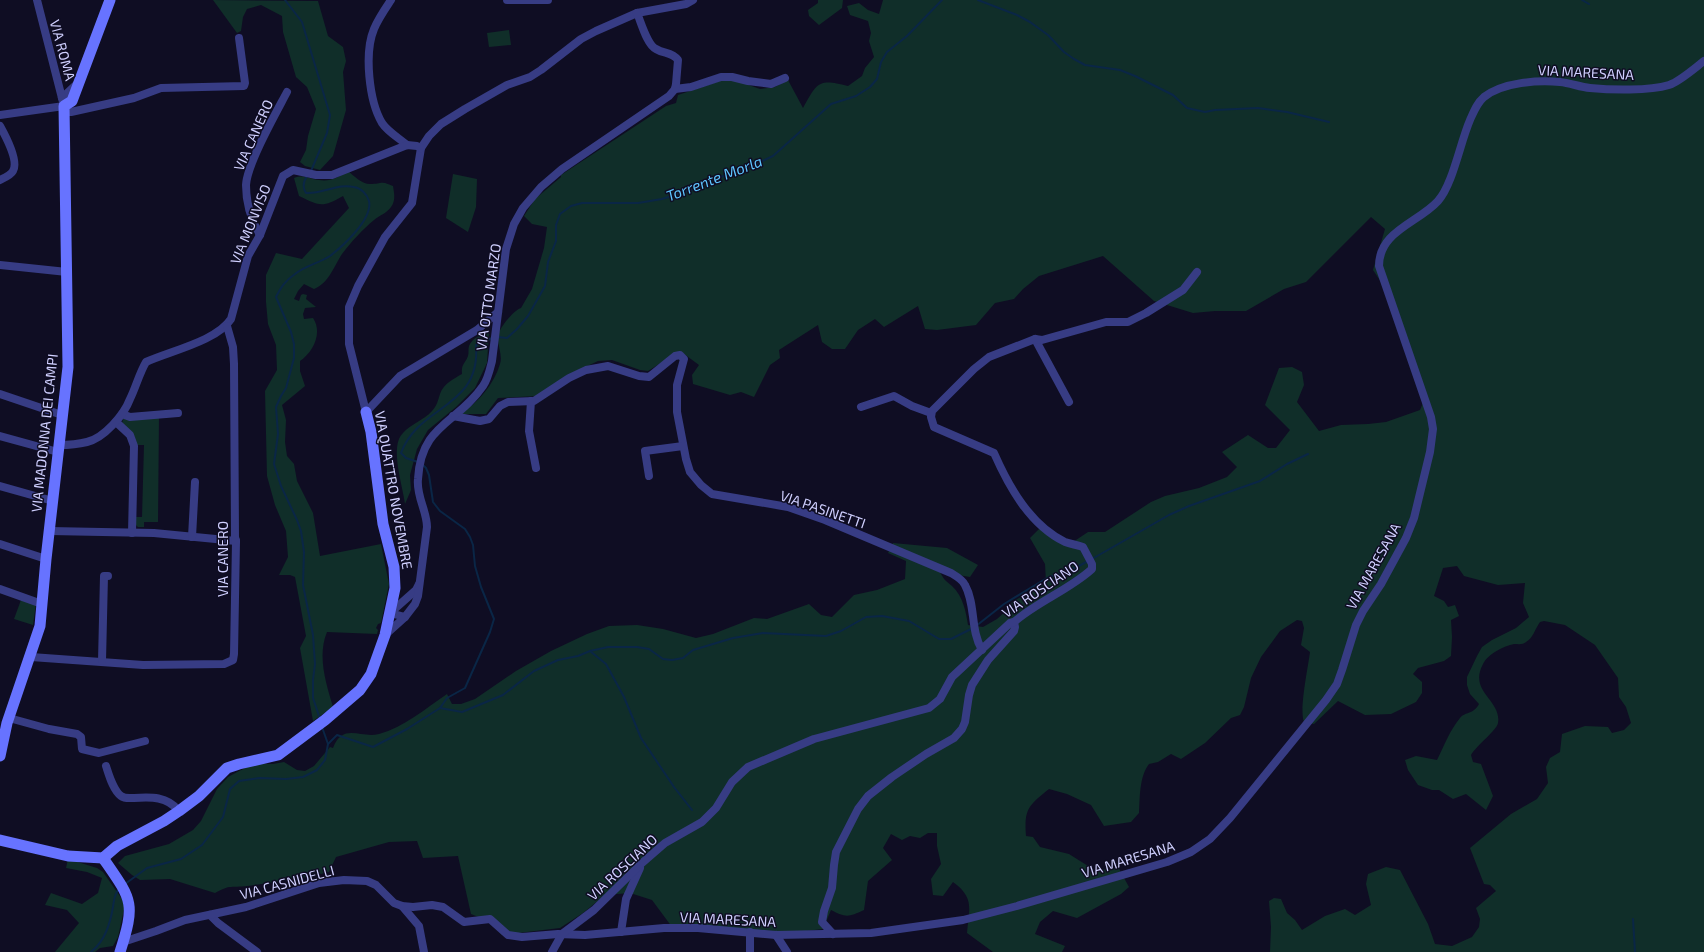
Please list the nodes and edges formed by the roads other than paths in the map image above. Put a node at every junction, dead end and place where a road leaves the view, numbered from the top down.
1 (36, 0) edge
2 (110, 0) edge
3 (391, 0) edge
4 (507, 0) edge
5 (548, 0) edge
6 (693, 0) edge
7 (637, 13) junction
8 (240, 38) dead end
9 (1704, 61) edge
10 (785, 78) dead end
11 (675, 90) junction
12 (287, 92) dead end
13 (64, 105) junction
14 (0, 115) edge
15 (0, 126) edge
16 (407, 145) junction
17 (421, 148) junction
18 (0, 180) edge
19 (260, 235) junction
20 (0, 265) edge
21 (67, 272) junction
22 (1197, 272) dead end
23 (498, 312) junction
24 (227, 326) junction
25 (477, 330) junction
26 (496, 330) junction
27 (1035, 340) junction
28 (0, 394) edge
29 (531, 401) junction
30 (1069, 402) dead end
31 (861, 408) dead end
32 (366, 412) junction
33 (178, 413) dead end
34 (122, 414) junction
35 (931, 414) junction
36 (62, 416) junction
37 (453, 416) junction
38 (116, 422) junction
39 (0, 436) edge
40 (683, 446) junction
41 (59, 448) junction
42 (536, 468) dead end
43 (649, 476) dead end
44 (195, 482) dead end
45 (0, 486) edge
46 (53, 501) junction
47 (50, 531) junction
48 (132, 533) junction
49 (192, 537) junction
50 (236, 541) junction
51 (0, 544) edge
52 (46, 558) junction
53 (108, 576) dead end
54 (420, 582) junction
55 (395, 588) junction
56 (0, 589) edge
57 (411, 595) junction
58 (42, 604) junction
59 (390, 613) junction
60 (405, 617) junction
61 (1014, 622) junction
62 (385, 636) junction
63 (982, 650) junction
64 (31, 657) junction
65 (102, 661) junction
66 (5, 721) edge
67 (145, 741) dead end
68 (0, 756) edge
69 (106, 766) dead end
70 (179, 811) junction
71 (0, 832) edge
72 (0, 840) edge
73 (19, 844) junction
74 (103, 858) junction
75 (642, 863) junction
76 (402, 906) junction
77 (210, 915) junction
78 (621, 932) junction
79 (750, 932) junction
80 (562, 934) junction
81 (832, 934) junction
82 (776, 935) junction
83 (122, 947) edge
84 (257, 952) edge
85 (424, 952) edge
86 (552, 952) edge
87 (750, 952) edge
88 (787, 952) edge

1 - 13 street, VIA ROMA
2 - 13 street
3 - 16 street
4 - 5 street
6 - 7 street, VIA QUATTRO NOVEMBRE
7 - 11 street
7 - 17 street, VIA QUATTRO NOVEMBRE
8 - 13 street
9 - 81 street, VIA MARESANA
10 - 11 street
11 - 23 street, VIA OTTO MARZO
12 - 19 street, VIA CANERO
13 - 14 street
13 - 21 street, VIA MADONNA DEI CAMPI
15 - 18 street
16 - 17 street
16 - 19 street, VIA MONVISO
17 - 32 street, VIA QUATTRO NOVEMBRE
19 - 24 street, VIA MONVISO
20 - 21 street
21 - 36 street, VIA MADONNA DEI CAMPI
22 - 27 street
23 - 25 street
23 - 26 street, VIA OTTO MARZO
24 - 34 street
24 - 50 street, VIA CANERO
25 - 26 street
25 - 32 street
26 - 37 street, VIA OTTO MARZO
27 - 30 street
27 - 35 street
28 - 36 street
29 - 37 street, VIA PASINETTI
29 - 40 street, VIA PASINETTI
29 - 42 street
31 - 35 street
32 - 55 street, VIA QUATTRO NOVEMBRE
33 - 34 street
34 - 38 street
35 - 61 street, VIA ROSCIANO
36 - 41 street, VIA MADONNA DEI CAMPI
37 - 54 street, VIA OTTO MARZO
38 - 41 street
38 - 48 street
39 - 41 street
40 - 43 street
40 - 63 street, VIA PASINETTI
41 - 46 street, VIA MADONNA DEI CAMPI
44 - 49 street
45 - 46 street
46 - 47 street, VIA MADONNA DEI CAMPI
47 - 48 street
47 - 52 street, VIA MADONNA DEI CAMPI
48 - 49 street
49 - 50 street
50 - 65 street, VIA CANERO
51 - 52 street
52 - 58 street, VIA MADONNA DEI CAMPI
53 - 65 street
54 - 57 street, VIA OTTO MARZO
54 - 60 street, VIA OTTO MARZO
55 - 57 street
55 - 59 street, VIA QUATTRO NOVEMBRE
56 - 58 street
57 - 59 street, VIA OTTO MARZO
58 - 64 street, VIA MADONNA DEI CAMPI
59 - 60 street
59 - 62 street, VIA QUATTRO NOVEMBRE
60 - 62 street, VIA OTTO MARZO
61 - 63 street, VIA ROSCIANO
61 - 81 street
62 - 70 street, VIA QUATTRO NOVEMBRE
63 - 75 street, VIA ROSCIANO
64 - 65 street, VIA CANERO
64 - 66 street, VIA MADONNA DEI CAMPI
66 - 67 street
66 - 68 street, VIA MADONNA DEI CAMPI
69 - 70 street
70 - 74 street, VIA QUATTRO NOVEMBRE
71 - 73 street
72 - 73 street
73 - 74 street
74 - 83 street
75 - 78 street
75 - 80 street, VIA ROSCIANO
76 - 77 street, VIA CASNIDELLI
76 - 80 street
76 - 85 street, VIA CASNIDELLI
77 - 83 street, VIA CASNIDELLI
77 - 84 street
78 - 79 street, VIA MARESANA
78 - 80 street, VIA MARESANA
79 - 82 street, VIA MARESANA
79 - 87 street
80 - 86 street
81 - 82 street, VIA MARESANA
82 - 88 street

